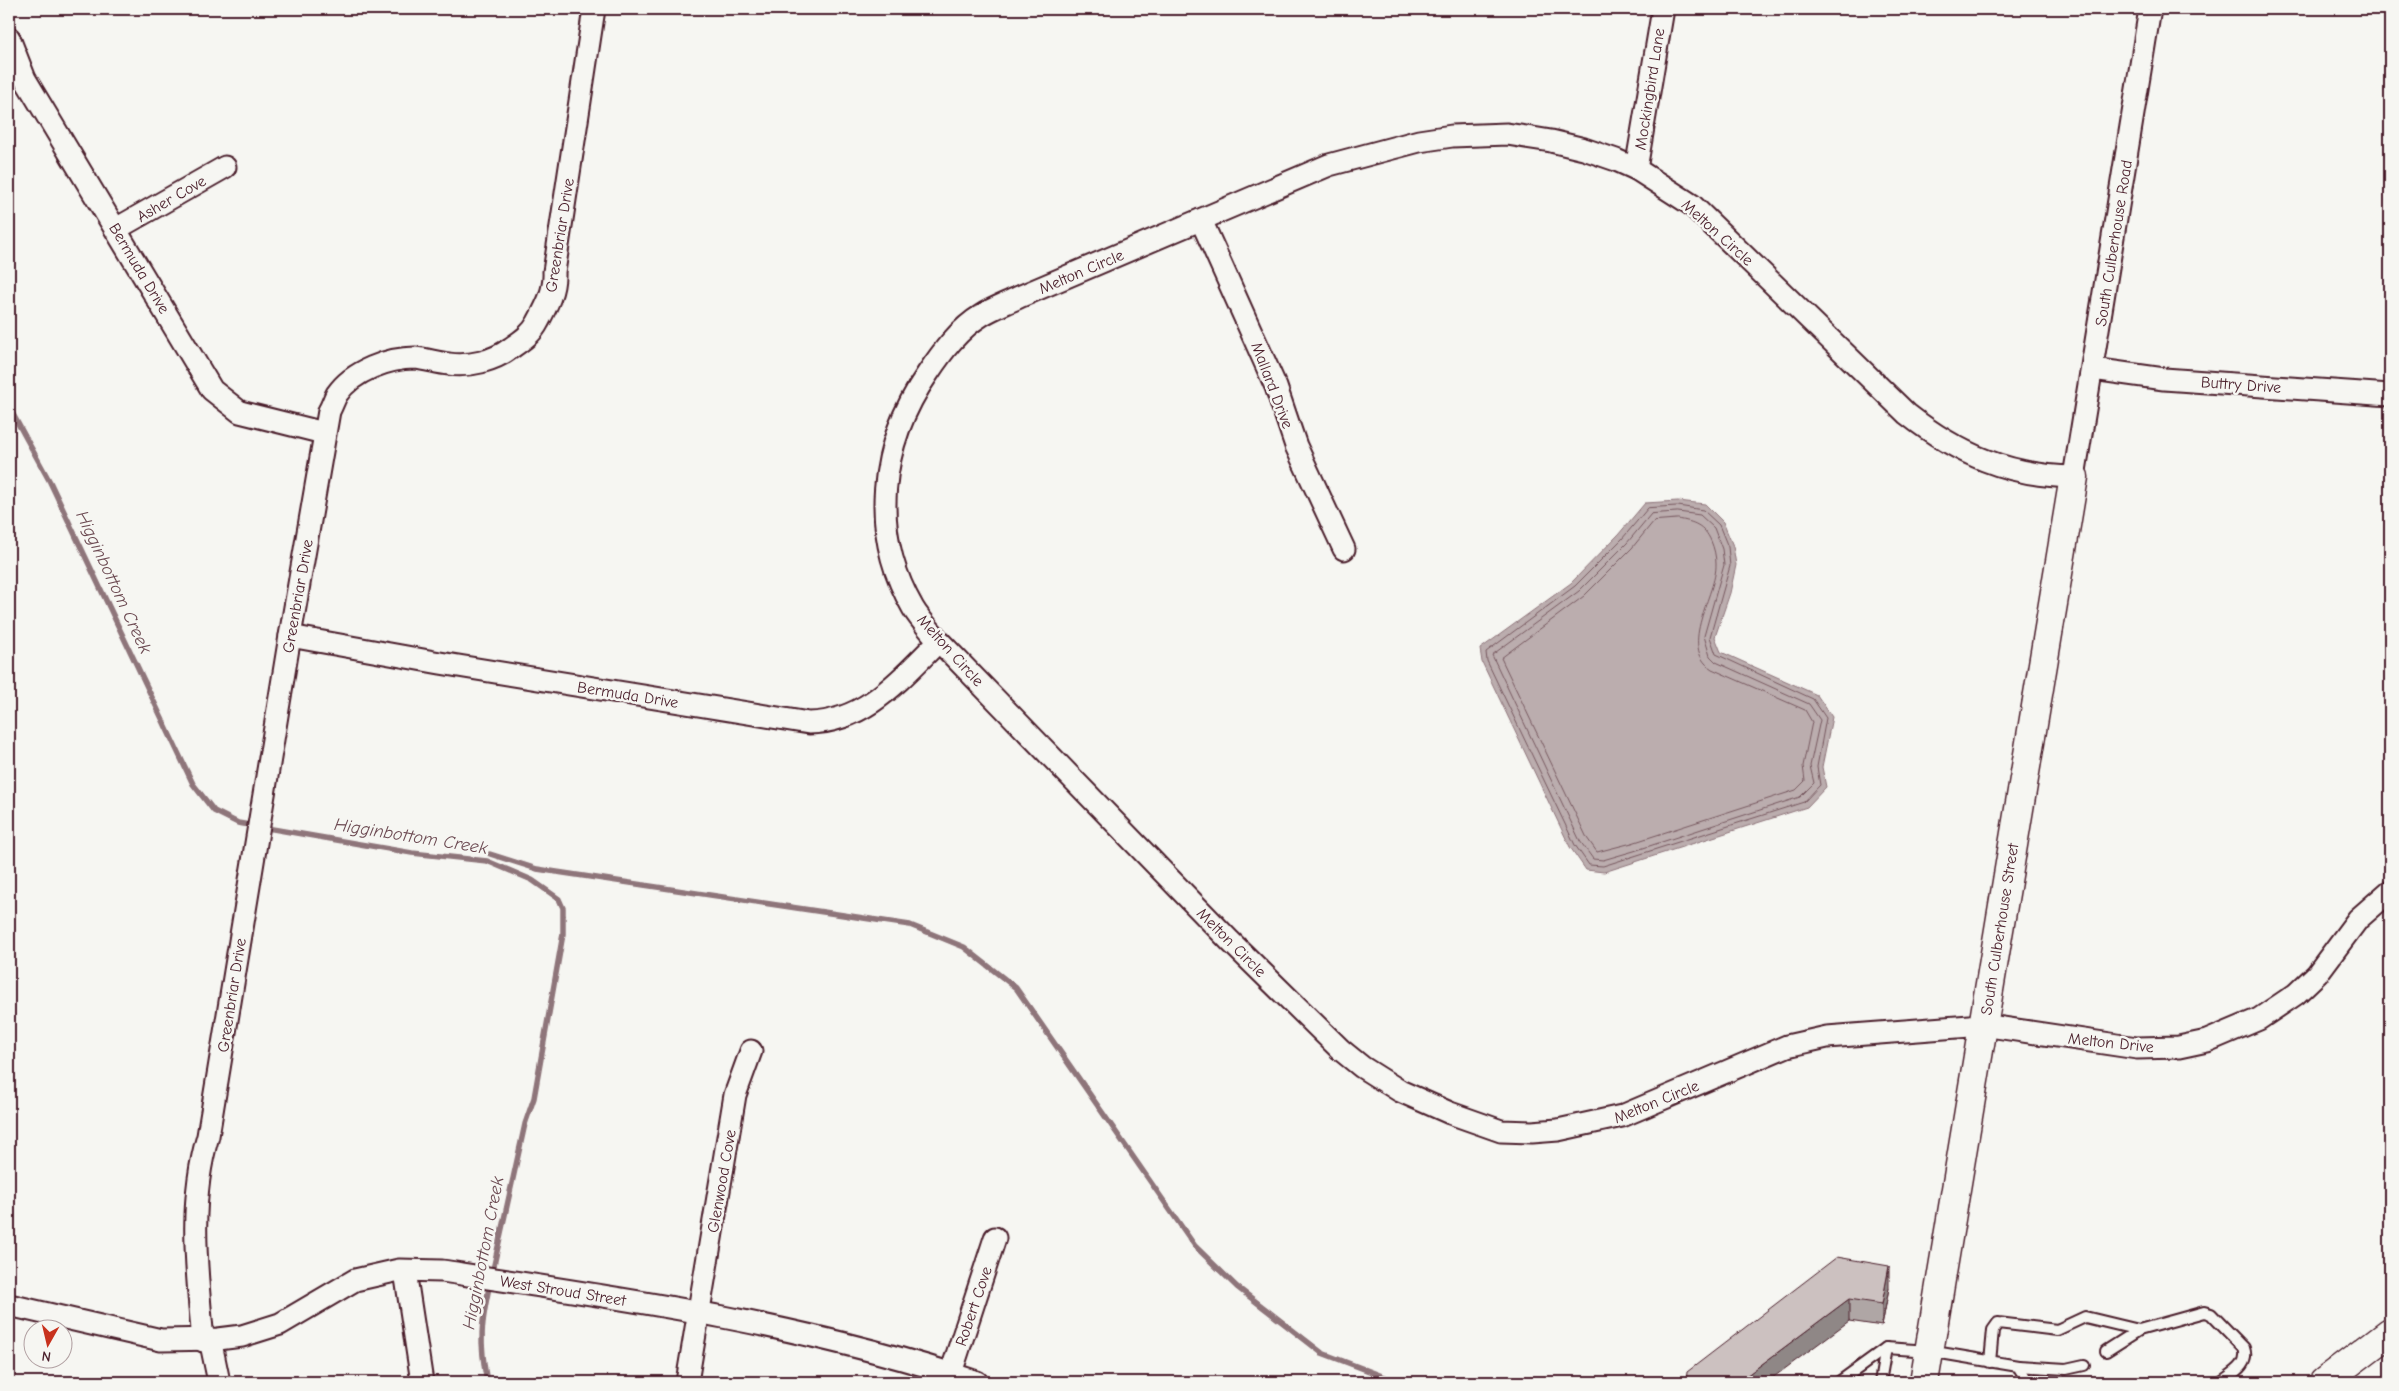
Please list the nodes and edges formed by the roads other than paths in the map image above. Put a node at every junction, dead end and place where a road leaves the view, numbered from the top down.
1 (594, 9) edge
2 (1663, 9) edge
3 (2150, 9) edge
4 (9, 38) edge
5 (225, 167) dead end
6 (1636, 169) junction
7 (1202, 220) junction
8 (116, 229) junction
9 (2093, 369) junction
10 (2390, 394) edge
11 (324, 433) junction
12 (2074, 477) junction
13 (1344, 549) dead end
14 (290, 636) junction
15 (939, 641) junction
16 (2390, 891) edge
17 (1983, 1025) junction
18 (751, 1051) dead end
19 (995, 1238) dead end
20 (405, 1271) junction
21 (9, 1305) edge
22 (699, 1312) junction
23 (2139, 1330) junction
24 (2390, 1332) edge
25 (206, 1340) junction
26 (1886, 1348) junction
27 (1929, 1351) junction
28 (2106, 1351) dead end
29 (1990, 1362) junction
30 (2084, 1365) dead end
31 (2018, 1366) junction
32 (950, 1373) junction
33 (2236, 1378) edge
34 (219, 1382) edge
35 (422, 1382) edge
36 (687, 1382) edge
37 (977, 1382) edge
38 (1839, 1382) edge
39 (1880, 1382) edge
40 (1924, 1382) edge
41 (2028, 1382) edge
42 (2221, 1382) edge
43 (2324, 1382) edge

1 - 11 street, Greenbriar Drive
2 - 6 street, Mockingbird Lane
3 - 9 street, South Culberhouse Road
4 - 8 street, Bermuda Drive
5 - 8 street, Asher Cove
6 - 7 street, Melton Circle
6 - 12 street, Melton Circle
7 - 13 street, Mallard Drive
7 - 15 street, Melton Circle
8 - 11 street, Bermuda Drive
9 - 10 street, Buttry Drive
9 - 12 street, South Culberhouse Road
11 - 14 street, Greenbriar Drive
12 - 17 street, South Culberhouse Street
14 - 15 street, Bermuda Drive
14 - 25 street, Greenbriar Drive
15 - 17 street, Melton Circle
16 - 17 street, Melton Drive
17 - 27 street, South Culberhouse Street
18 - 22 street, Glenwood Cove
19 - 32 street, Robert Cove
20 - 22 street, West Stroud Street
20 - 25 street, West Stroud Street
20 - 35 street
21 - 25 street, West Stroud Street
22 - 32 street, West Stroud Street
22 - 36 street, Glenwood Cove
23 - 28 lane
23 - 29 lane
23 - 33 lane
24 - 43 street
25 - 34 street, Greenbriar Drive
26 - 27 lane
26 - 38 lane
26 - 39 lane
27 - 29 lane
27 - 40 street, South Culberhouse Street
29 - 31 lane
30 - 31 lane
31 - 41 lane
32 - 37 street, West Stroud Street
33 - 42 lane

